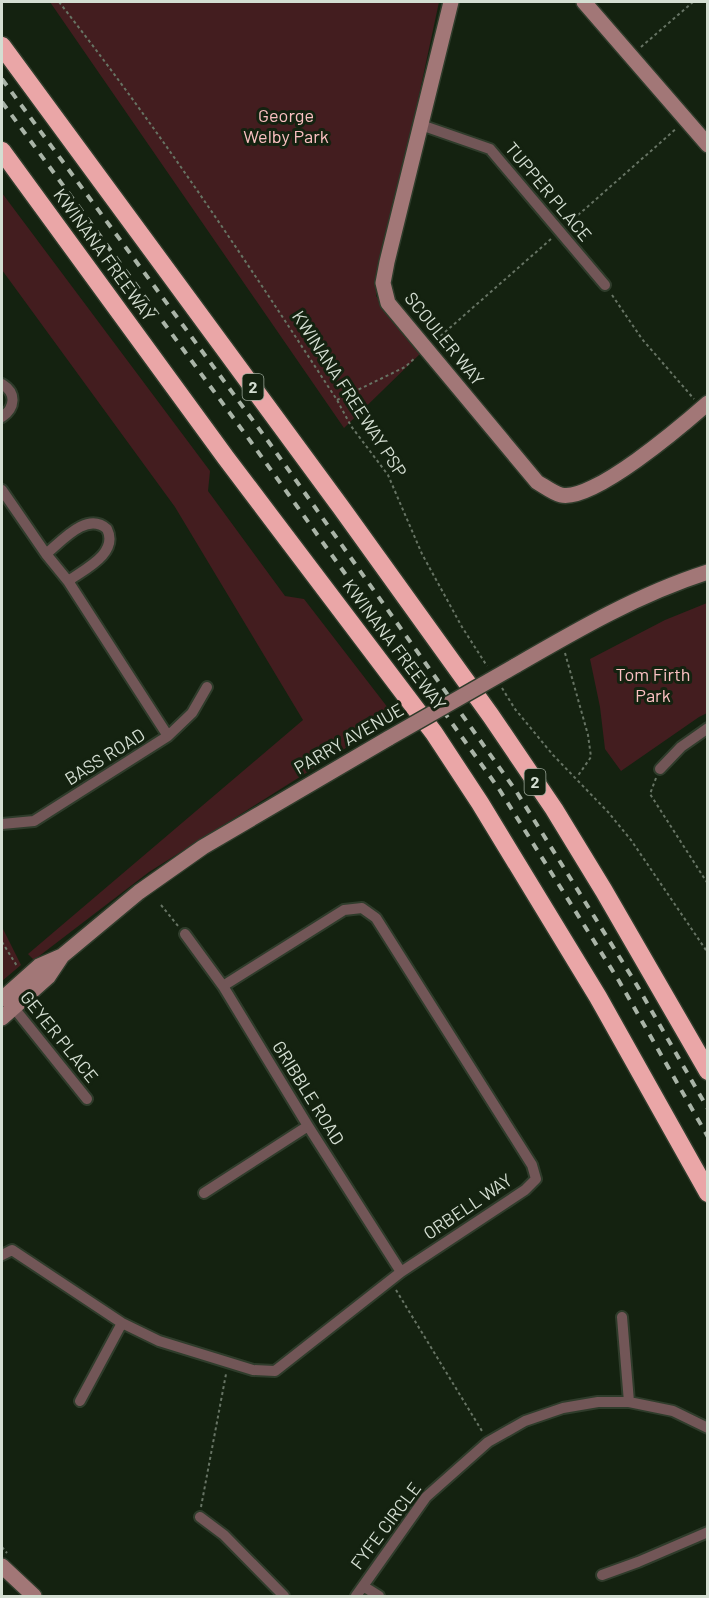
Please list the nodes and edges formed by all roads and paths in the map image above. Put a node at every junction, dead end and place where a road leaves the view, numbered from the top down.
1 (59, 2) edge
2 (451, 2) edge
3 (584, 2) edge
4 (693, 2) edge
5 (2, 46) edge
6 (630, 57) junction
7 (686, 121) junction
8 (421, 126) junction
9 (708, 145) edge
10 (2, 151) edge
11 (560, 231) junction
12 (605, 285) joint
13 (427, 349) junction
14 (2, 384) edge
15 (337, 400) junction
16 (708, 403) edge
17 (694, 415) junction
18 (2, 417) edge
19 (2, 490) edge
20 (46, 554) junction
21 (708, 572) edge
22 (68, 581) junction
23 (565, 653) dead end
24 (492, 673) dead end
25 (497, 682) dead end
26 (207, 687) dead end
27 (708, 728) edge
28 (168, 736) junction
29 (660, 769) joint
30 (576, 778) junction
31 (2, 824) edge
32 (708, 884) edge
33 (161, 905) dead end
34 (185, 934) joint
35 (2, 942) edge
36 (708, 953) edge
37 (62, 956) junction
38 (29, 975) junction
39 (223, 986) junction
40 (5, 1005) edge
41 (708, 1071) edge
42 (87, 1099) dead end
43 (308, 1126) junction
44 (204, 1193) dead end
45 (708, 1193) edge
46 (2, 1255) edge
47 (401, 1272) junction
48 (390, 1280) junction
49 (622, 1317) dead end
50 (122, 1323) junction
51 (228, 1362) junction
52 (80, 1401) dead end
53 (629, 1402) junction
54 (708, 1428) edge
55 (488, 1442) junction
56 (200, 1517) joint
57 (708, 1532) edge
58 (2, 1566) edge
59 (602, 1575) dead end
60 (363, 1586) junction
61 (34, 1596) edge
62 (284, 1596) edge
63 (356, 1596) edge
64 (379, 1596) edge

1 - 15 path, KWINANA FREEWAY PSP
2 - 8 main road, SCOULER WAY
3 - 6 main road
4 - 6 path
5 - 41 highway, KWINANA FREEWAY / 2
6 - 7 main road
7 - 9 main road
7 - 11 path
8 - 11 street, TUPPER PLACE
8 - 13 main road, SCOULER WAY
10 - 45 highway, KWINANA FREEWAY
11 - 12 street, TUPPER PLACE
11 - 13 path
12 - 17 path
13 - 15 path
13 - 17 main road, SCOULER WAY
14 - 18 street
15 - 24 path, KWINANA FREEWAY PSP
16 - 17 main road, SCOULER WAY
19 - 20 street
20 - 22 street
20 - 22 street
21 - 37 main road, PARRY AVENUE, bridge
22 - 28 street
23 - 30 path
25 - 30 path
26 - 28 street, BASS ROAD
27 - 29 street
28 - 31 street, BASS ROAD
29 - 32 path
30 - 36 path
33 - 34 path
34 - 39 street, GRIBBLE ROAD
35 - 38 path
37 - 38 main road, PARRY AVENUE
37 - 40 main road, PARRY AVENUE
38 - 40 main road, PARRY AVENUE
39 - 43 street, GRIBBLE ROAD
39 - 47 street, ORBELL WAY
40 - 42 street, GEYER PLACE
43 - 44 street
43 - 47 street, GRIBBLE ROAD
46 - 50 street, ORBELL WAY
47 - 48 street, ORBELL WAY
48 - 51 street, ORBELL WAY
48 - 55 path
49 - 53 street
50 - 51 street, ORBELL WAY
50 - 52 street
51 - 56 path
53 - 54 street, FYFE CIRCLE
53 - 55 street, FYFE CIRCLE
55 - 60 street, FYFE CIRCLE
56 - 62 street
57 - 59 street
58 - 61 main road
60 - 63 street, FYFE CIRCLE
60 - 64 street

